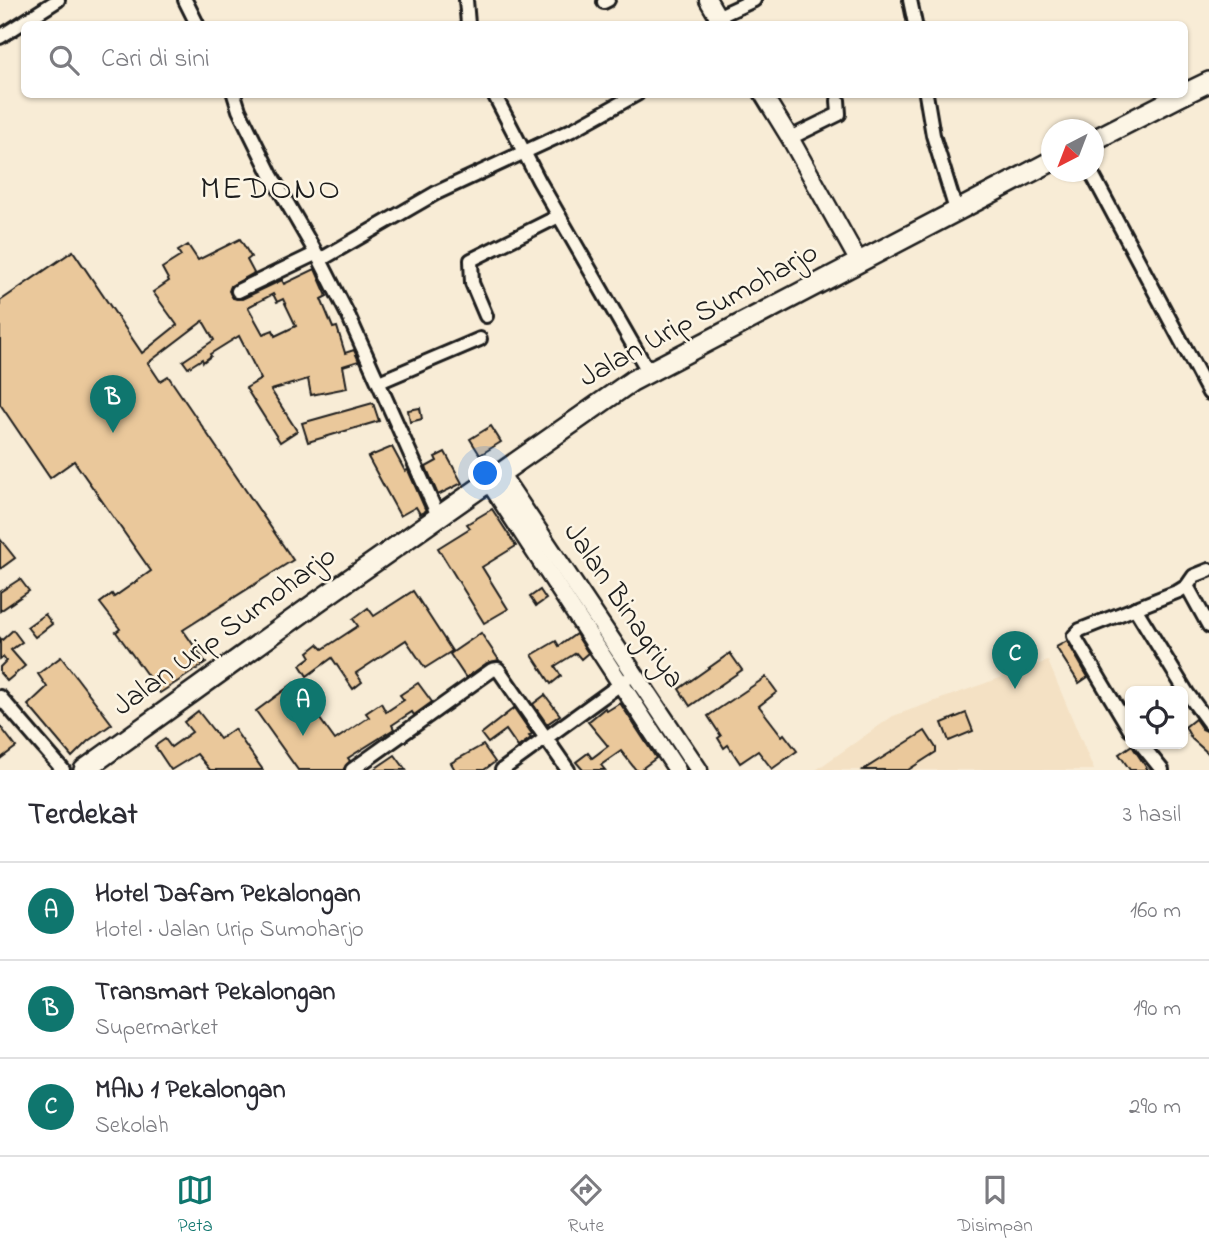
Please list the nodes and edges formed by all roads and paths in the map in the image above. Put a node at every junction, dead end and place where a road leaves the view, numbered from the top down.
1 (58, 0) edge
2 (185, 0) edge
3 (466, 0) edge
4 (708, 0) edge
5 (754, 0) edge
6 (910, 0) edge
7 (25, 21) edge
8 (196, 21) edge
9 (468, 21) edge
10 (719, 21) edge
11 (914, 21) edge
12 (21, 24) edge
13 (0, 37) edge
14 (1209, 82) edge
15 (1188, 92) edge
16 (236, 98) edge
17 (496, 98) edge
18 (630, 98) edge
19 (765, 98) edge
20 (927, 98) edge
21 (1176, 98) edge
22 (838, 100) dead end
23 (1104, 134) edge
24 (790, 138) junction
25 (523, 150) junction
26 (1041, 167) edge
27 (1097, 182) edge
28 (956, 210) junction
29 (559, 216) junction
30 (318, 257) junction
31 (859, 262) junction
32 (238, 291) dead end
33 (486, 316) dead end
34 (480, 339) dead end
35 (1203, 368) edge
36 (648, 371) junction
37 (379, 382) junction
38 (1209, 393) edge
39 (494, 478) junction
40 (439, 518) junction
41 (1209, 570) edge
42 (1187, 586) junction
43 (1135, 608) junction
44 (1209, 626) edge
45 (629, 678) junction
46 (0, 697) edge
47 (1125, 722) edge
48 (1209, 723) edge
49 (546, 737) junction
50 (1145, 749) edge
51 (694, 764) edge
52 (676, 768) edge
53 (63, 770) edge
54 (84, 770) edge
55 (352, 770) edge
56 (502, 770) edge
57 (568, 770) edge
58 (1162, 770) edge

1 - 7 street
2 - 8 street
3 - 9 street
4 - 10 street
5 - 10 street
6 - 11 street
12 - 13 street
14 - 15 main road
16 - 30 street
17 - 25 street
18 - 25 street
19 - 24 street
20 - 28 street
21 - 23 main road
22 - 24 street
24 - 31 street
25 - 29 street
25 - 30 street
26 - 28 main road, Jalan Urip Sumoharjo
27 - 35 street
28 - 31 main road, Jalan Urip Sumoharjo
29 - 33 street
29 - 36 street
30 - 32 street
30 - 37 street
31 - 36 main road, Jalan Urip Sumoharjo
34 - 37 street
35 - 38 street
36 - 39 main road, Jalan Urip Sumoharjo
37 - 40 street
39 - 40 main road, Jalan Urip Sumoharjo
39 - 45 street, Jalan Binagriya
40 - 54 main road, Jalan Urip Sumoharjo
41 - 42 street
42 - 43 street
42 - 44 street
43 - 47 street
43 - 48 street
45 - 49 street
45 - 51 street, Jalan Binagriya
45 - 52 street, Jalan Binagriya
46 - 53 street
49 - 55 street
49 - 56 street
49 - 57 street
50 - 58 street
51 - 52 street

